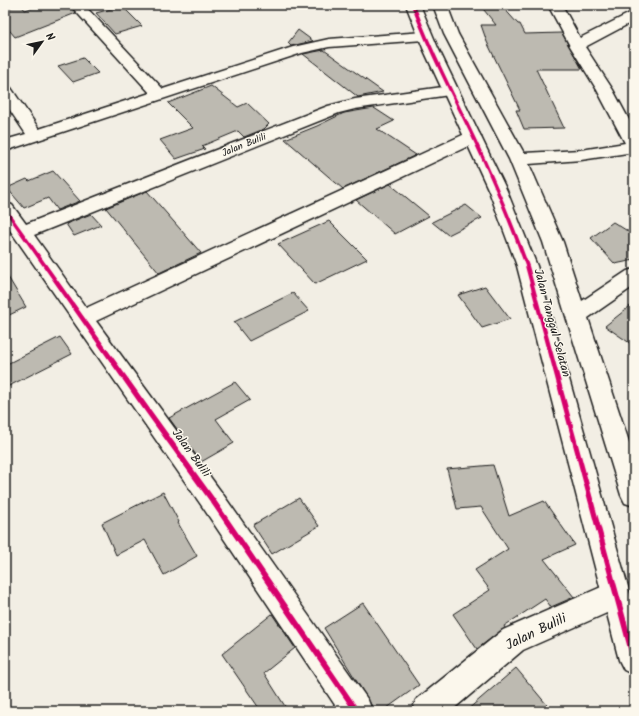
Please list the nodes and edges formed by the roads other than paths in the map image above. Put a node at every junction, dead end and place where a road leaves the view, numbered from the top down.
1 (77, 5) edge
2 (413, 5) edge
3 (440, 5) edge
4 (555, 5) edge
5 (634, 15) edge
6 (424, 36) junction
7 (577, 46) junction
8 (5, 91) edge
9 (450, 91) junction
10 (160, 95) junction
11 (35, 135) junction
12 (473, 137) junction
13 (634, 144) edge
14 (5, 146) edge
15 (634, 147) edge
16 (518, 159) junction
17 (5, 209) edge
18 (22, 233) junction
19 (634, 276) edge
20 (576, 315) junction
21 (82, 319) junction
22 (634, 495) edge
23 (615, 595) junction
24 (634, 660) edge
25 (357, 711) edge
26 (428, 711) edge

1 - 10 street
2 - 6 street, Jalan Tanggul Selatan
3 - 16 street, Jalan Tanggul Selatan
4 - 7 street
5 - 7 street
6 - 9 street, Jalan Tanggul Selatan
6 - 10 street
7 - 13 street
8 - 11 street
9 - 12 street, Jalan Tanggul Selatan
9 - 18 street, Jalan Bulili
10 - 11 street
11 - 14 street
12 - 21 street
12 - 23 street, Jalan Tanggul Selatan
15 - 16 street
16 - 20 street, Jalan Tanggul Selatan
17 - 18 street, Jalan Bulili
18 - 21 street, Jalan Bulili
19 - 20 street
20 - 22 street, Jalan Tanggul Selatan
21 - 25 street, Jalan Bulili
23 - 24 street, Jalan Tanggul Selatan
23 - 26 street, Jalan Bulili

